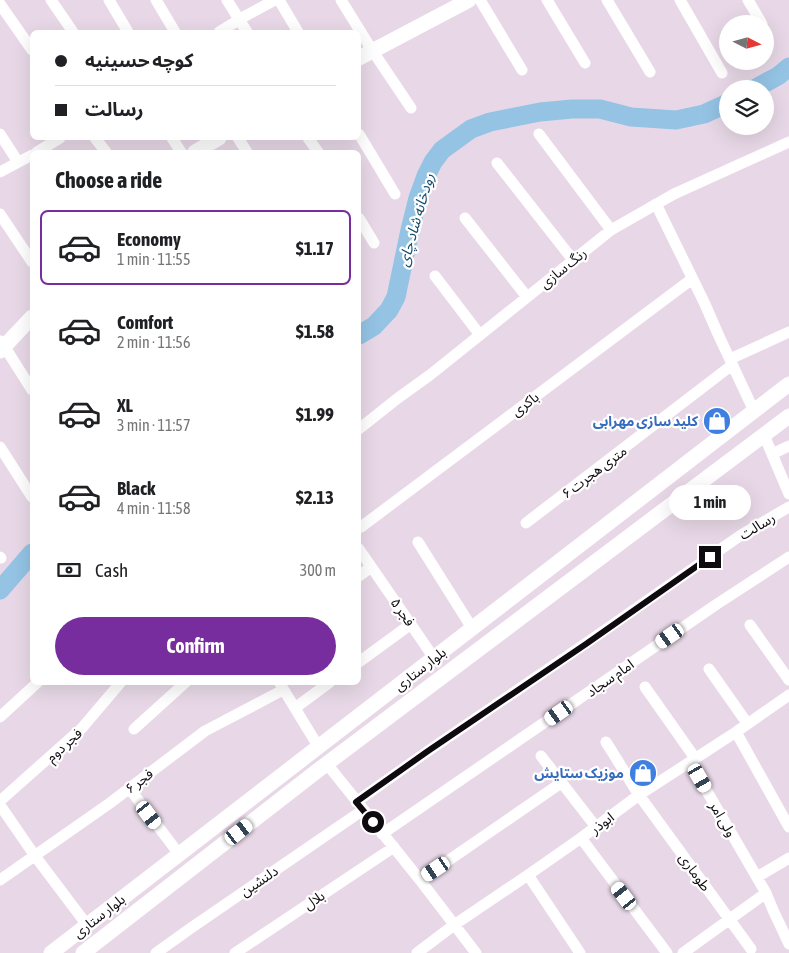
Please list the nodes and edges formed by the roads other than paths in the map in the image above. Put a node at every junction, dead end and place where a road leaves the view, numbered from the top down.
1 (51, 0) edge
2 (109, 0) edge
3 (156, 0) edge
4 (227, 0) edge
5 (275, 0) edge
6 (279, 0) edge
7 (341, 0) edge
8 (469, 0) edge
9 (480, 0) edge
10 (547, 0) edge
11 (607, 0) edge
12 (680, 0) edge
13 (748, 0) edge
14 (0, 4) edge
15 (757, 15) edge
16 (239, 19) junction
17 (72, 30) edge
18 (127, 30) edge
19 (174, 30) edge
20 (222, 30) edge
21 (246, 30) edge
22 (297, 30) edge
23 (354, 30) edge
24 (30, 47) edge
25 (365, 54) edge
26 (585, 63) dead end
27 (522, 70) dead end
28 (650, 72) dead end
29 (722, 73) dead end
30 (411, 108) dead end
31 (0, 134) edge
32 (539, 134) dead end
33 (361, 137) edge
34 (57, 140) edge
35 (97, 140) edge
36 (216, 140) edge
37 (789, 142) edge
38 (40, 150) edge
39 (104, 150) edge
40 (198, 150) edge
41 (30, 156) edge
42 (18, 162) junction
43 (497, 163) dead end
44 (0, 172) edge
45 (395, 194) dead end
46 (656, 204) junction
47 (0, 214) edge
48 (466, 218) dead end
49 (361, 221) edge
50 (611, 230) junction
51 (374, 243) dead end
52 (30, 259) edge
53 (573, 260) junction
54 (435, 276) dead end
55 (692, 279) junction
56 (527, 297) junction
57 (30, 319) edge
58 (789, 332) edge
59 (480, 335) junction
60 (1, 346) edge
61 (731, 362) junction
62 (789, 384) edge
63 (30, 387) edge
64 (753, 412) junction
65 (789, 416) edge
66 (361, 427) edge
67 (766, 433) junction
68 (789, 446) edge
69 (0, 447) edge
70 (772, 454) junction
71 (30, 494) edge
72 (789, 494) edge
73 (789, 507) edge
74 (526, 523) dead end
75 (361, 525) edge
76 (418, 542) dead end
77 (361, 552) edge
78 (789, 557) edge
79 (371, 567) junction
80 (361, 574) edge
81 (411, 624) junction
82 (750, 625) dead end
83 (472, 628) junction
84 (434, 658) junction
85 (361, 661) edge
86 (709, 669) dead end
87 (789, 680) edge
88 (35, 685) edge
89 (118, 685) edge
90 (183, 685) edge
91 (326, 685) edge
92 (281, 686) edge
93 (645, 687) dead end
94 (789, 695) edge
95 (295, 708) junction
96 (0, 717) edge
97 (747, 723) junction
98 (134, 730) dead end
99 (736, 732) junction
100 (606, 742) dead end
101 (323, 743) junction
102 (340, 754) junction
103 (305, 756) junction
104 (541, 756) dead end
105 (693, 760) junction
106 (322, 768) junction
107 (561, 783) junction
108 (130, 788) junction
109 (639, 795) junction
110 (0, 803) edge
111 (360, 806) junction
112 (789, 826) edge
113 (596, 827) junction
114 (382, 834) junction
115 (581, 838) junction
116 (394, 847) junction
117 (179, 854) junction
118 (35, 856) junction
119 (789, 858) edge
120 (528, 875) junction
121 (757, 877) junction
122 (0, 880) edge
123 (420, 880) junction
124 (766, 893) junction
125 (730, 919) junction
126 (87, 925) junction
127 (454, 925) junction
128 (789, 944) edge
129 (751, 948) dead end
130 (51, 953) edge
131 (83, 953) edge
132 (156, 953) edge
133 (235, 953) edge
134 (416, 953) edge
135 (476, 953) edge
136 (580, 953) edge
137 (667, 953) edge
138 (683, 953) edge

1 - 17 street
2 - 18 street
3 - 19 street
4 - 16 street
5 - 16 street
6 - 22 street
7 - 23 street
8 - 25 main road
9 - 27 street
10 - 26 street
11 - 28 street
12 - 29 street
13 - 15 street
14 - 24 street
16 - 20 street
16 - 21 street
25 - 30 street
31 - 42 street
32 - 50 street
33 - 45 street
34 - 38 street
35 - 39 street
36 - 40 main road
37 - 46 street, رنگ سازی
41 - 42 street
42 - 44 street
43 - 53 street
46 - 50 street, رنگ سازی
46 - 55 street
47 - 52 street
48 - 56 street
49 - 51 street
50 - 53 street, رنگ سازی
53 - 56 street, رنگ سازی
54 - 59 street
55 - 61 street
55 - 75 street, باکری
56 - 59 street, رنگ سازی
57 - 60 main road
58 - 61 street, ۶ متری هجرت
59 - 66 street, رنگ سازی
60 - 63 street
61 - 64 street
61 - 74 street, ۶ متری هجرت
62 - 64 main road, بلوار ستاری
64 - 67 main road
64 - 67 main road
64 - 83 main road, بلوار ستاری
65 - 67 main road, بلوار ستاری
67 - 70 street
67 - 102 main road, بلوار ستاری
68 - 70 street
69 - 71 street
70 - 72 street
73 - 111 street, رسالت
76 - 83 street
77 - 79 street, فجر ۵
78 - 114 street, امام سجاد
79 - 80 street
79 - 81 street, فجر ۵
81 - 84 street, فجر ۵
81 - 85 street
82 - 87 street
83 - 84 main road, بلوار ستاری
84 - 101 main road, بلوار ستاری
86 - 97 street
88 - 96 street
89 - 110 street, فجر دوم
90 - 98 street
91 - 95 street
92 - 95 street
92 - 108 street, فجر ۶
93 - 105 street, ولی امر
94 - 97 street, ابوذر
95 - 101 street
97 - 99 street, ابوذر
99 - 105 street, ابوذر
99 - 112 street
100 - 109 street, طوماری
101 - 102 main road
101 - 103 main road, بلوار ستاری
102 - 106 main road, بلوار ستاری
103 - 106 main road
103 - 117 main road, بلوار ستاری
104 - 107 street
105 - 109 street, ابوذر
105 - 121 street, ولی امر
106 - 111 street
106 - 131 main road, بلوار ستاری
107 - 113 street
107 - 123 street
108 - 117 street
108 - 118 street, فجر ۶
109 - 113 street, ابوذر
109 - 125 street, طوماری
110 - 118 street
111 - 114 street
111 - 132 street, دلنشین
113 - 115 street, ابوذر
114 - 116 street
115 - 120 street, ابوذر
115 - 137 street
116 - 123 street
116 - 133 street, بلال
117 - 126 main road, بلوار ستاری
118 - 122 street, فجر ۶
118 - 126 street
119 - 121 street
120 - 127 street, ابوذر
120 - 136 street
121 - 124 street, ولی امر
123 - 127 street
124 - 125 street
124 - 128 street, ولی امر
125 - 129 street, طوماری
125 - 138 street
126 - 130 main road, بلوار ستاری
127 - 134 street, ابوذر
127 - 135 street

